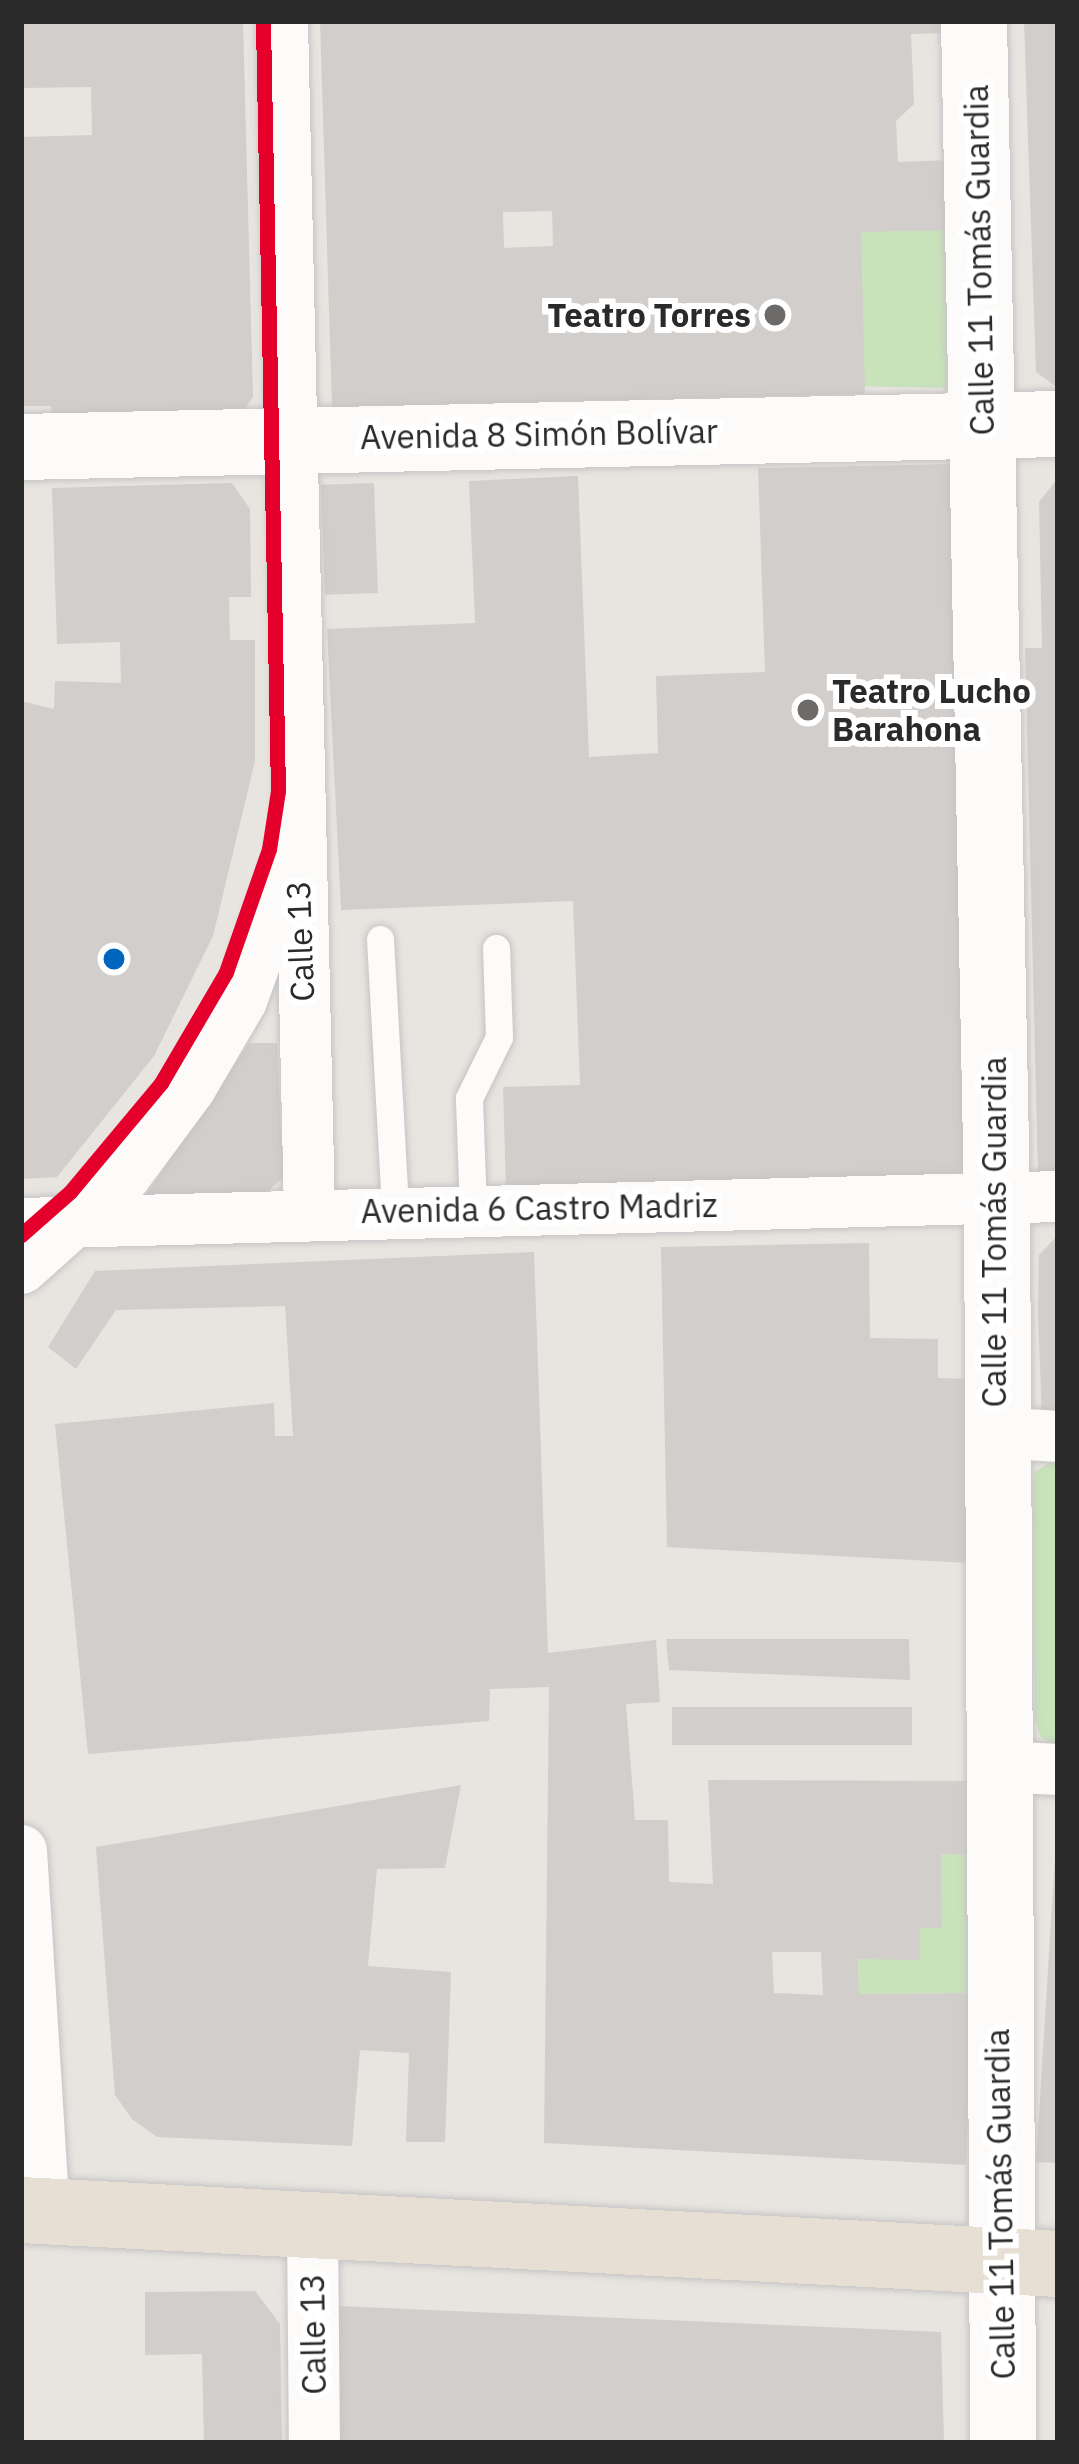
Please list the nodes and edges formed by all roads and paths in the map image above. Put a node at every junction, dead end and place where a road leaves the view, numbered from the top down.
1 (282, 21) edge
2 (974, 21) edge
3 (984, 424) junction
4 (1058, 424) edge
5 (293, 440) junction
6 (21, 446) edge
7 (297, 840) junction
8 (380, 939) dead end
9 (496, 948) dead end
10 (1027, 1196) edge
11 (472, 1209) junction
12 (395, 1211) junction
13 (309, 1213) junction
14 (80, 1221) junction
15 (21, 1223) edge
16 (21, 1268) edge
17 (993, 1432) junction
18 (1058, 1436) edge
19 (1028, 1768) edge
20 (21, 1850) edge
21 (32, 2211) edge
22 (312, 2224) junction
23 (1029, 2262) edge
24 (314, 2443) edge
25 (1003, 2443) edge

1 - 5 street, Calle 13
2 - 3 street, Calle 11 Tomás Guardia
3 - 4 street, Avenida 8 Simón Bolívar
3 - 5 street, Avenida 8 Simón Bolívar
3 - 10 street, Calle 11 Tomás Guardia
5 - 6 street, Avenida 8 Simón Bolívar
5 - 7 street, Calle 13
7 - 13 street, Calle 13
7 - 14 street
8 - 12 lane
9 - 11 lane
10 - 11 street, Avenida 6 Castro Madriz
10 - 17 street, Calle 11 Tomás Guardia
11 - 12 street, Avenida 6 Castro Madriz
12 - 13 street, Avenida 6 Castro Madriz
13 - 14 street, Avenida 6 Castro Madriz
14 - 15 street, Avenida 6 Castro Madriz
14 - 16 street
17 - 18 street
17 - 19 street, Calle 11 Tomás Guardia
19 - 23 street, Calle 11 Tomás Guardia
20 - 21 street
21 - 22 highway
22 - 23 highway
22 - 24 street, Calle 13
23 - 25 street, Calle 11 Tomás Guardia

